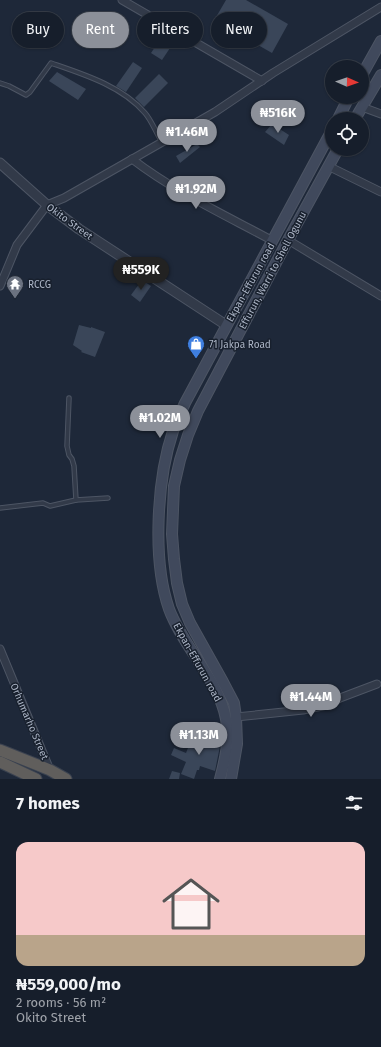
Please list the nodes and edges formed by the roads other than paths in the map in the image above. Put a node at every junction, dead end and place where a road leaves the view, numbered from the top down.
1 (122, 0) edge
2 (381, 7) edge
3 (381, 41) edge
4 (369, 62) edge
5 (381, 74) edge
6 (262, 81) junction
7 (0, 83) edge
8 (362, 107) junction
9 (360, 112) edge
10 (381, 114) edge
11 (162, 142) junction
12 (325, 143) edge
13 (334, 156) edge
14 (132, 159) junction
15 (0, 163) edge
16 (328, 166) junction
17 (381, 192) edge
18 (47, 205) junction
19 (288, 240) junction
20 (273, 241) junction
21 (0, 286) edge
22 (381, 296) edge
23 (226, 325) junction
24 (69, 398) dead end
25 (185, 403) junction
26 (198, 411) junction
27 (108, 498) dead end
28 (76, 500) junction
29 (0, 508) edge
30 (0, 649) edge
31 (377, 684) dead end
32 (236, 717) junction
33 (0, 750) edge
34 (0, 762) edge
35 (50, 770) junction
36 (36, 779) edge
37 (66, 779) edge
38 (220, 779) edge
39 (232, 779) edge

1 - 6 street
2 - 6 street
3 - 4 main road
5 - 8 main road
6 - 11 street
7 - 11 lane
8 - 9 main road
8 - 10 street
11 - 14 street
12 - 20 main road, Ekpan-Effurun road
13 - 16 main road, Effurun, Warri to Shell Ogunu
14 - 18 street
14 - 20 street
15 - 18 street, Okito Street
16 - 17 street
16 - 19 main road, Effurun, Warri to Shell Ogunu
18 - 21 street
18 - 23 street, Okito Street
19 - 22 street
19 - 26 main road, Effurun, Warri to Shell Ogunu
20 - 23 main road, Ekpan-Effurun road
23 - 25 main road, Ekpan-Effurun road
24 - 28 lane
25 - 26 main road
25 - 38 main road, Ekpan-Effurun road
26 - 32 main road, Effurun, Warri to Shell Ogunu
27 - 28 lane
28 - 29 lane
30 - 35 street, Orhumarho Street
31 - 32 street
32 - 39 main road, Effurun, Warri to Shell Ogunu
33 - 35 highway
34 - 36 highway
35 - 37 highway

